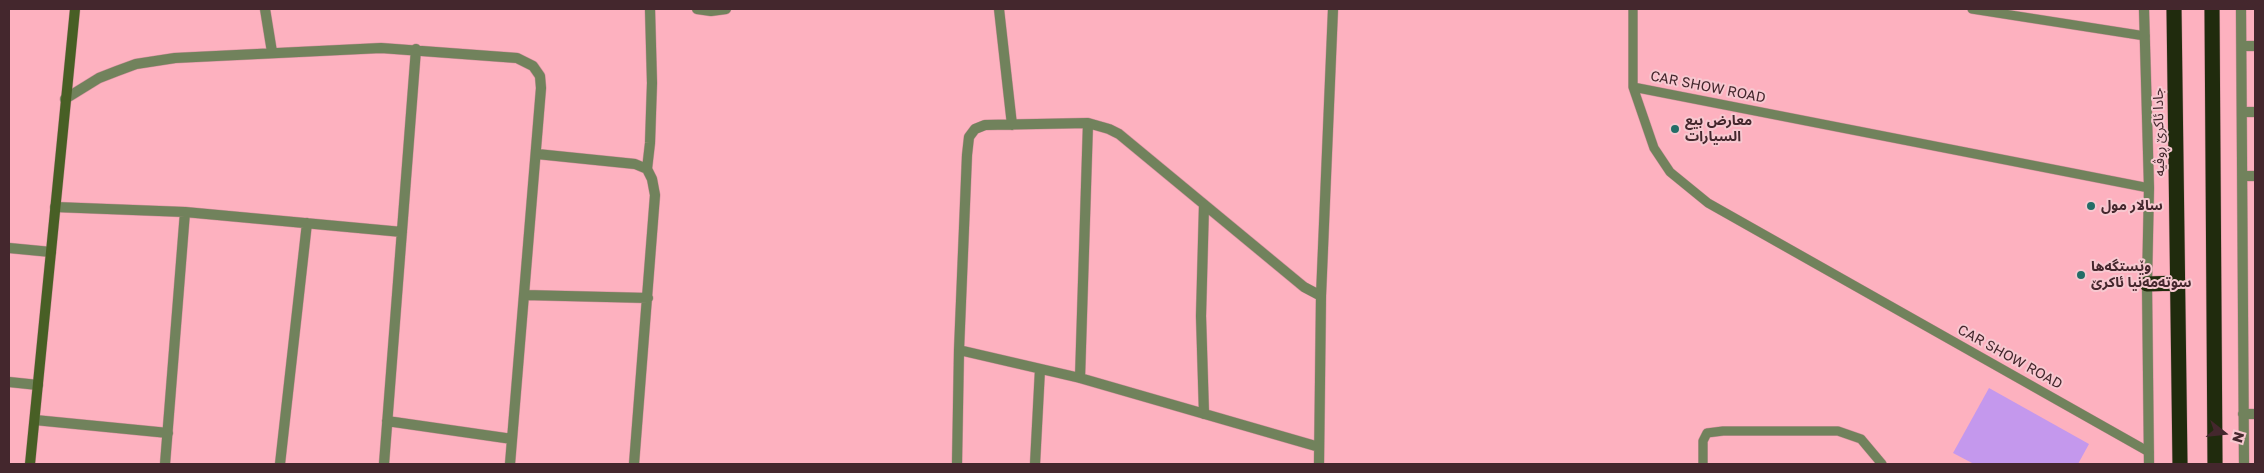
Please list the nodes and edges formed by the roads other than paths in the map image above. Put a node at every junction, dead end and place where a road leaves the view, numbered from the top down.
1 (75, 9) edge
2 (265, 9) edge
3 (650, 9) edge
4 (697, 9) edge
5 (726, 9) edge
6 (999, 9) edge
7 (1333, 9) edge
8 (1633, 9) edge
9 (1972, 9) edge
10 (2144, 9) edge
11 (2174, 9) edge
12 (2212, 9) edge
13 (2241, 9) edge
14 (2145, 36) junction
15 (2242, 46) junction
16 (2255, 46) edge
17 (416, 50) junction
18 (272, 52) junction
19 (1633, 87) junction
20 (65, 99) junction
21 (2243, 112) junction
22 (2255, 112) edge
23 (1088, 123) junction
24 (1012, 125) junction
25 (537, 154) junction
26 (647, 169) junction
27 (2243, 176) junction
28 (2255, 176) edge
29 (2149, 188) junction
30 (1204, 205) junction
31 (55, 207) junction
32 (185, 212) junction
33 (307, 223) junction
34 (402, 232) junction
35 (9, 248) edge
36 (50, 252) junction
37 (2178, 283) junction
38 (2147, 284) junction
39 (524, 295) junction
40 (1321, 296) junction
41 (648, 298) junction
42 (959, 350) junction
43 (1040, 368) junction
44 (1080, 378) junction
45 (9, 382) edge
46 (38, 385) junction
47 (1204, 414) junction
48 (2243, 414) junction
49 (2255, 414) edge
50 (34, 420) junction
51 (387, 422) junction
52 (168, 433) junction
53 (512, 439) junction
54 (1319, 446) junction
55 (2148, 452) junction
56 (30, 464) edge
57 (165, 464) edge
58 (280, 464) edge
59 (384, 464) edge
60 (510, 464) edge
61 (634, 464) edge
62 (959, 464) edge
63 (1035, 464) edge
64 (1319, 464) edge
65 (1703, 464) edge
66 (1882, 464) edge
67 (2149, 464) edge
68 (2180, 464) edge
69 (2215, 464) edge
70 (2244, 464) edge

1 - 20 main road
2 - 18 street
3 - 26 street
4 - 5 street
6 - 24 street
7 - 40 street
8 - 19 lane
9 - 14 lane
10 - 14 street
11 - 37 highway, جادا ئاکرێ ڕوڤیە
12 - 69 highway
13 - 15 street
14 - 29 street
15 - 16 street
15 - 21 street
17 - 18 street
17 - 25 street
17 - 34 street
18 - 20 street
19 - 29 lane, CAR SHOW ROAD
19 - 55 lane, CAR SHOW ROAD
20 - 31 main road
21 - 22 street
21 - 27 street
23 - 24 street
23 - 30 street
23 - 44 street
24 - 42 street
25 - 26 street
25 - 39 street
26 - 41 street
27 - 28 street
27 - 48 street
29 - 38 street
30 - 40 street
30 - 47 street
31 - 32 street
31 - 36 main road
32 - 33 street
32 - 52 street
33 - 34 street
33 - 58 street
34 - 51 street
35 - 36 street
36 - 46 main road
37 - 38 highway
37 - 68 highway, جادا ئاکرێ ڕوڤیە
38 - 55 street
39 - 41 street
39 - 53 street
40 - 54 street
41 - 61 street
42 - 43 street
42 - 62 street
43 - 44 street
43 - 63 street
44 - 47 street
45 - 46 street
46 - 50 main road
47 - 54 street
48 - 49 street
48 - 70 street
50 - 52 street
50 - 56 main road
51 - 53 street
51 - 59 street
52 - 57 street
53 - 60 street
54 - 64 street
55 - 67 street
65 - 66 lane

